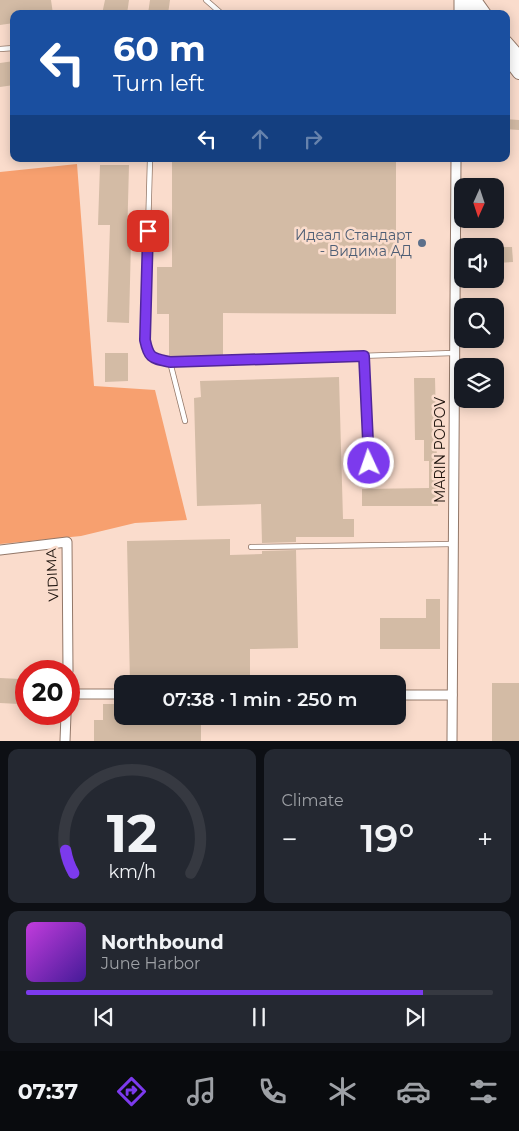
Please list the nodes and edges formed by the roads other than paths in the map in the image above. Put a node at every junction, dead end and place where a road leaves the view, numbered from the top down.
1 (206, 0) edge
2 (463, 0) edge
3 (217, 10) edge
4 (471, 10) edge
5 (510, 47) edge
6 (519, 57) edge
7 (510, 61) edge
8 (519, 73) edge
9 (150, 162) edge
10 (456, 162) edge
11 (454, 353) junction
12 (364, 356) junction
13 (170, 362) junction
14 (185, 421) dead end
15 (369, 463) dead end
16 (453, 544) junction
17 (251, 547) dead end
18 (0, 550) edge
19 (68, 660) edge
20 (80, 694) edge
21 (114, 694) edge
22 (406, 695) edge
23 (452, 695) junction
24 (66, 725) edge
25 (65, 741) edge
26 (452, 741) edge

1 - 3 lane
2 - 4 main road
5 - 6 main road
7 - 8 main road
9 - 13 lane
10 - 11 street, MARIN POPOV
11 - 12 lane
11 - 16 street, MARIN POPOV
12 - 13 lane
12 - 15 lane
13 - 14 lane
16 - 17 lane
16 - 23 street, MARIN POPOV
18 - 19 street, VIDIMA
20 - 21 street
22 - 23 street
23 - 26 street, MARIN POPOV
24 - 25 street

